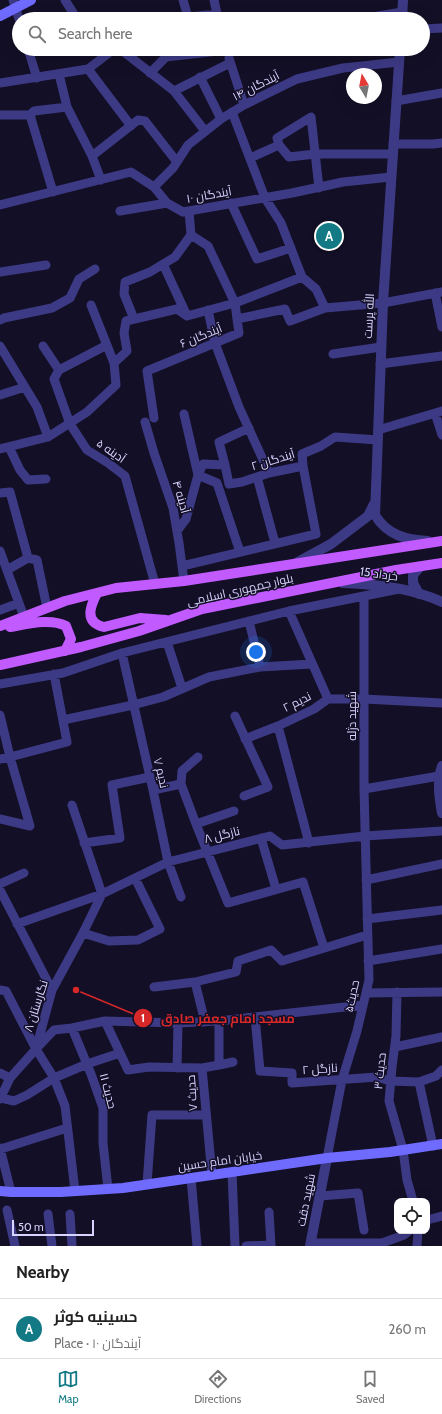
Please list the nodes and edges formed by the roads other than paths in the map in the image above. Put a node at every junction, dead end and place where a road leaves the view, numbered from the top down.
1 (32, 0) edge
2 (65, 0) edge
3 (183, 0) edge
4 (214, 0) edge
5 (403, 0) edge
6 (14, 4) edge
7 (73, 12) edge
8 (187, 12) edge
9 (217, 12) edge
10 (402, 12) edge
11 (0, 16) edge
12 (442, 28) edge
13 (430, 29) edge
14 (30, 56) edge
15 (105, 56) edge
16 (129, 56) edge
17 (175, 56) edge
18 (229, 56) edge
19 (399, 56) edge
20 (399, 62) junction
21 (230, 63) junction
22 (88, 69) junction
23 (150, 73) junction
24 (59, 74) junction
25 (200, 77) junction
26 (37, 78) junction
27 (0, 84) edge
28 (174, 91) junction
29 (442, 93) edge
30 (396, 101) junction
31 (244, 105) junction
32 (67, 107) junction
33 (232, 112) junction
34 (3, 115) edge
35 (30, 116) junction
36 (221, 119) junction
37 (131, 126) junction
38 (205, 130) junction
39 (442, 143) edge
40 (279, 145) junction
41 (393, 149) junction
42 (315, 154) junction
43 (92, 156) junction
44 (250, 158) junction
45 (177, 162) junction
46 (391, 177) junction
47 (101, 180) junction
48 (154, 187) junction
49 (319, 188) junction
50 (53, 192) junction
51 (265, 198) junction
52 (167, 203) junction
53 (231, 203) junction
54 (0, 205) edge
55 (120, 211) dead end
56 (189, 211) junction
57 (191, 235) junction
58 (291, 248) junction
59 (163, 264) junction
60 (46, 265) dead end
61 (95, 269) dead end
62 (0, 272) edge
63 (302, 277) junction
64 (439, 293) edge
65 (235, 302) junction
66 (383, 303) junction
67 (91, 304) dead end
68 (325, 308) junction
69 (208, 310) junction
70 (187, 316) junction
71 (237, 318) junction
72 (134, 319) junction
73 (0, 320) edge
74 (442, 327) edge
75 (215, 343) junction
76 (107, 345) junction
77 (43, 346) dead end
78 (381, 347) junction
79 (1, 349) edge
80 (333, 354) dead end
81 (442, 356) edge
82 (114, 363) junction
83 (380, 364) junction
84 (59, 370) junction
85 (24, 387) junction
86 (0, 395) edge
87 (439, 412) edge
88 (184, 414) dead end
89 (154, 418) dead end
90 (145, 422) dead end
91 (70, 424) junction
92 (249, 428) junction
93 (378, 435) junction
94 (442, 435) edge
95 (48, 437) junction
96 (5, 448) edge
97 (225, 465) junction
98 (303, 466) junction
99 (269, 473) junction
100 (198, 475) junction
101 (257, 477) junction
102 (46, 479) dead end
103 (0, 493) edge
104 (376, 500) junction
105 (177, 531) junction
106 (439, 541) edge
107 (275, 543) junction
108 (0, 551) edge
109 (240, 552) junction
110 (28, 558) junction
111 (442, 563) edge
112 (292, 565) junction
113 (182, 566) junction
114 (420, 567) junction
115 (7, 570) junction
116 (184, 581) junction
117 (334, 582) junction
118 (155, 584) junction
119 (399, 589) junction
120 (97, 593) junction
121 (419, 594) junction
122 (364, 596) junction
123 (442, 602) edge
124 (19, 604) junction
125 (47, 608) junction
126 (0, 610) edge
127 (289, 610) junction
128 (24, 617) junction
129 (169, 621) junction
130 (249, 621) junction
131 (0, 627) edge
132 (167, 642) junction
133 (65, 651) junction
134 (122, 653) junction
135 (312, 664) junction
136 (0, 665) edge
137 (260, 666) junction
138 (54, 674) junction
139 (0, 684) edge
140 (182, 688) junction
141 (328, 699) junction
142 (364, 699) junction
143 (442, 703) edge
144 (134, 705) junction
145 (0, 715) edge
146 (235, 716) dead end
147 (63, 720) junction
148 (278, 726) junction
149 (245, 739) junction
150 (10, 757) junction
151 (198, 757) dead end
152 (0, 759) edge
153 (441, 771) edge
154 (150, 777) junction
155 (181, 784) junction
156 (364, 789) junction
157 (153, 790) junction
158 (244, 796) dead end
159 (72, 806) dead end
160 (234, 811) dead end
161 (442, 813) edge
162 (0, 819) edge
163 (196, 824) junction
164 (442, 831) edge
165 (365, 836) junction
166 (261, 838) junction
167 (84, 843) junction
168 (309, 843) junction
169 (207, 851) junction
170 (168, 862) junction
171 (442, 864) edge
172 (24, 874) dead end
173 (134, 878) junction
174 (366, 880) junction
175 (0, 884) edge
176 (276, 889) junction
177 (0, 890) edge
178 (102, 894) junction
179 (181, 897) dead end
180 (442, 910) edge
181 (367, 919) junction
182 (17, 924) junction
183 (83, 933) junction
184 (367, 935) junction
185 (324, 948) junction
186 (442, 949) edge
187 (368, 961) junction
188 (195, 982) junction
189 (154, 987) dead end
190 (0, 990) edge
191 (52, 990) junction
192 (397, 992) junction
193 (442, 992) edge
194 (366, 993) junction
195 (363, 1005) junction
196 (256, 1017) junction
197 (105, 1020) junction
198 (219, 1021) junction
199 (205, 1022) junction
200 (178, 1023) junction
201 (72, 1028) junction
202 (442, 1037) edge
203 (395, 1047) junction
204 (36, 1049) junction
205 (120, 1053) junction
206 (233, 1062) dead end
207 (87, 1064) junction
208 (218, 1065) junction
209 (177, 1068) junction
210 (202, 1068) junction
211 (442, 1070) edge
212 (0, 1073) edge
213 (10, 1078) junction
214 (54, 1078) junction
215 (342, 1080) junction
216 (390, 1081) junction
217 (419, 1082) junction
218 (1, 1098) edge
219 (206, 1115) junction
220 (67, 1128) junction
221 (437, 1145) edge
222 (0, 1149) edge
223 (403, 1150) junction
224 (327, 1158) junction
225 (232, 1172) junction
226 (212, 1175) junction
227 (191, 1178) junction
228 (147, 1184) junction
229 (108, 1189) junction
230 (0, 1191) edge
231 (75, 1191) junction
232 (11, 1192) junction
233 (320, 1196) junction
234 (412, 1198) edge
235 (7, 1210) dead end
236 (269, 1212) dead end
237 (48, 1214) dead end
238 (70, 1214) dead end
239 (442, 1216) edge
240 (430, 1219) edge
241 (364, 1230) dead end
242 (405, 1234) edge
243 (418, 1234) edge
244 (310, 1244) edge
245 (271, 1245) edge
246 (382, 1245) edge
247 (15, 1246) edge
248 (52, 1246) edge
249 (72, 1246) edge
250 (197, 1246) edge
251 (236, 1246) edge
252 (246, 1246) edge
253 (417, 1246) edge

1 - 6 main road
2 - 7 street
3 - 8 street
4 - 9 street
5 - 10 street
6 - 11 main road
12 - 13 street
14 - 26 street
15 - 22 street
16 - 23 street
17 - 23 street
18 - 21 street
19 - 20 street, الله پرست
20 - 30 street, الله پرست
20 - 31 street, آیندگان ۱۴
21 - 25 street
21 - 31 street
22 - 24 street
22 - 37 street
23 - 28 street
24 - 26 street
24 - 32 street
25 - 28 street
25 - 36 street
26 - 27 street
28 - 38 street
29 - 30 street
30 - 41 street, الله پرست
31 - 33 street, آیندگان ۱۴
32 - 35 street
32 - 43 street
33 - 36 street, آیندگان ۱۴
33 - 44 street
34 - 35 street
35 - 50 street
36 - 38 street, آیندگان ۱۴
37 - 43 street
37 - 45 street
38 - 45 street, آیندگان ۱۴
39 - 41 street
40 - 42 street
40 - 42 street
40 - 44 street
41 - 42 street
41 - 46 street, الله پرست
42 - 49 street
43 - 47 street
44 - 51 street
45 - 48 street, آیندگان ۱۴
46 - 49 street, آیندگان ۱۰
46 - 66 street, الله پرست
47 - 48 street, آیندگان ۱۰
47 - 50 street, آیندگان ۱۰
48 - 52 street, آیندگان ۱۰
49 - 51 street, آیندگان ۱۰
50 - 54 street, آیندگان ۱۰
51 - 53 street, آیندگان ۱۰
51 - 58 street
52 - 55 street
52 - 56 street, آیندگان ۱۰
53 - 56 street, آیندگان ۱۰
53 - 58 street
56 - 57 street
57 - 59 street
57 - 65 street
58 - 63 street
59 - 70 street
59 - 72 street
60 - 62 street
61 - 73 street
63 - 65 street
63 - 68 street
64 - 66 street, آیندگان ۶
64 - 74 street
65 - 69 street
65 - 71 street
66 - 68 street, آیندگان ۶
66 - 78 street, الله پرست
67 - 76 street
68 - 71 street, آیندگان ۶
69 - 70 street
69 - 75 street
70 - 72 street
71 - 75 street, آیندگان ۶
72 - 82 street
75 - 89 street, آیندگان ۶
75 - 92 street
76 - 82 street
76 - 84 street
77 - 84 street
78 - 80 street
78 - 83 street, الله پرست
79 - 85 street
81 - 83 street
82 - 91 street
83 - 93 street, الله پرست
84 - 91 street, آدینه ۵
85 - 86 street
85 - 95 street
87 - 93 street
87 - 94 street
88 - 100 street
90 - 105 street, آدینه ۴
91 - 95 street
91 - 118 street, آدینه ۵
92 - 97 street, آیندگان ۲
92 - 99 street
93 - 98 street, آیندگان ۲
93 - 104 street, الله پرست
95 - 96 street
96 - 102 street
97 - 100 street
97 - 101 street, آیندگان ۲
98 - 99 street, آیندگان ۲
98 - 107 street
99 - 101 street, آیندگان ۲
100 - 105 street
100 - 109 street
101 - 107 street
103 - 110 street
104 - 106 street, الله پرست
104 - 112 street
105 - 113 street, آدینه ۴
106 - 112 main road, بلوار جمهوری اسلامی
107 - 109 street
108 - 115 street
109 - 113 street
110 - 115 street
110 - 125 street
111 - 114 main road, بلوار جمهوری اسلامی
112 - 116 main road, بلوار جمهوری اسلامی
113 - 116 street, آدینه ۴
114 - 117 main road, بلوار جمهوری اسلامی
114 - 121 street
115 - 124 street
116 - 118 main road, بلوار جمهوری اسلامی
117 - 119 street, 15 خرداد
117 - 129 main road, بلوار جمهوری اسلامی
118 - 120 main road, بلوار جمهوری اسلامی
119 - 121 street, 15 خرداد
119 - 122 street
120 - 125 main road, بلوار جمهوری اسلامی
120 - 129 main road
121 - 123 street, 15 خرداد
122 - 127 street
122 - 142 street, شهید دژله
124 - 126 street
124 - 128 street
125 - 128 main road, بلوار جمهوری اسلامی
127 - 130 street
127 - 135 street, ندیم ۲
128 - 131 main road, بلوار جمهوری اسلامی
129 - 133 main road, بلوار جمهوری اسلامی
130 - 132 street
130 - 137 street
131 - 133 main road
132 - 134 street
132 - 140 street
133 - 136 main road, بلوار جمهوری اسلامی
134 - 138 street
134 - 144 street, ندیم ۷
135 - 137 street
135 - 141 street, ندیم ۲
137 - 140 street
138 - 139 street
138 - 147 street
140 - 144 street
141 - 142 street
141 - 148 street, ندیم ۲
142 - 143 street
142 - 156 street, شهید دژله
144 - 147 street
144 - 154 street, ندیم ۷
145 - 150 street
146 - 149 street
147 - 150 street
148 - 149 street
148 - 168 street, ندیم ۲
149 - 158 street
150 - 152 street
150 - 162 street
151 - 155 street
153 - 156 street
153 - 161 street
154 - 157 street, ندیم ۷
154 - 167 street
155 - 157 street
155 - 163 street
156 - 165 street, شهید دژله
157 - 170 street, ندیم ۷
159 - 167 street
160 - 163 street
163 - 169 street
164 - 165 street, نازگل ۸
165 - 168 street, نازگل ۸
165 - 174 street, حدیث۵
166 - 168 street, نازگل ۸
166 - 169 street, نازگل ۸
166 - 176 street
167 - 178 street
169 - 170 street, نازگل ۸
169 - 176 street
170 - 173 street, نازگل ۸
170 - 179 street, ندیم ۷
171 - 174 street
172 - 175 street
173 - 178 street, نازگل ۸
173 - 183 street
174 - 181 street, حدیث۵
176 - 185 street
177 - 182 street
178 - 182 street, نازگل ۸
178 - 183 street, نگارستان ۸
180 - 181 street
181 - 184 street, حدیث۵
182 - 191 street
183 - 191 street, نگارستان ۸
184 - 185 street
184 - 187 street, حدیث۵
185 - 188 street
186 - 187 street
187 - 194 street, حدیث۵
188 - 189 street
188 - 199 street
190 - 204 street
191 - 204 street, نگارستان ۸
192 - 193 street
192 - 194 street
192 - 203 street, حدیث ۳
194 - 195 street, حدیث۵
195 - 196 street
195 - 215 street, حدیث۵
196 - 198 street
196 - 215 street, نازگل ۲
197 - 200 street
197 - 201 street
197 - 205 street
198 - 199 street
198 - 208 street
199 - 200 street
200 - 209 street
201 - 204 street
201 - 207 street, حدیث ۱۱
202 - 203 street
203 - 216 street, حدیث ۳
204 - 213 street, نگارستان ۸
204 - 214 street
205 - 207 street
205 - 209 street
206 - 208 street, حدیث ۷
207 - 214 street
207 - 229 street, حدیث ۱۱
208 - 210 street, حدیث ۷
209 - 210 street
210 - 219 street, حدیث ۷
211 - 217 street, نازگل ۲
212 - 213 street
213 - 218 street, نگارستان ۸
214 - 218 street
214 - 220 street
215 - 216 street, نازگل ۲
215 - 224 street, حدیث۵
216 - 217 street, نازگل ۲
216 - 223 street, حدیث ۳
217 - 221 street
219 - 226 street, حدیث ۷
219 - 228 street
220 - 222 street
220 - 231 street
221 - 223 main road, خیابان امام حسین
222 - 232 street
223 - 224 main road, خیابان امام حسین
223 - 234 street, حدیث ۳
224 - 225 main road, خیابان امام حسین
224 - 233 street, شهید دقت
225 - 226 main road, خیابان امام حسین
225 - 251 street
226 - 227 main road, خیابان امام حسین
227 - 228 main road, خیابان امام حسین
227 - 250 street
228 - 229 main road, خیابان امام حسین
229 - 231 main road, خیابان امام حسین
230 - 232 main road, خیابان امام حسین
231 - 232 main road, خیابان امام حسین
233 - 241 street
233 - 244 street, شهید دقت
235 - 247 street
236 - 245 street
237 - 248 street
238 - 249 street
239 - 240 street
242 - 246 street
243 - 253 street
244 - 246 street
245 - 252 street

